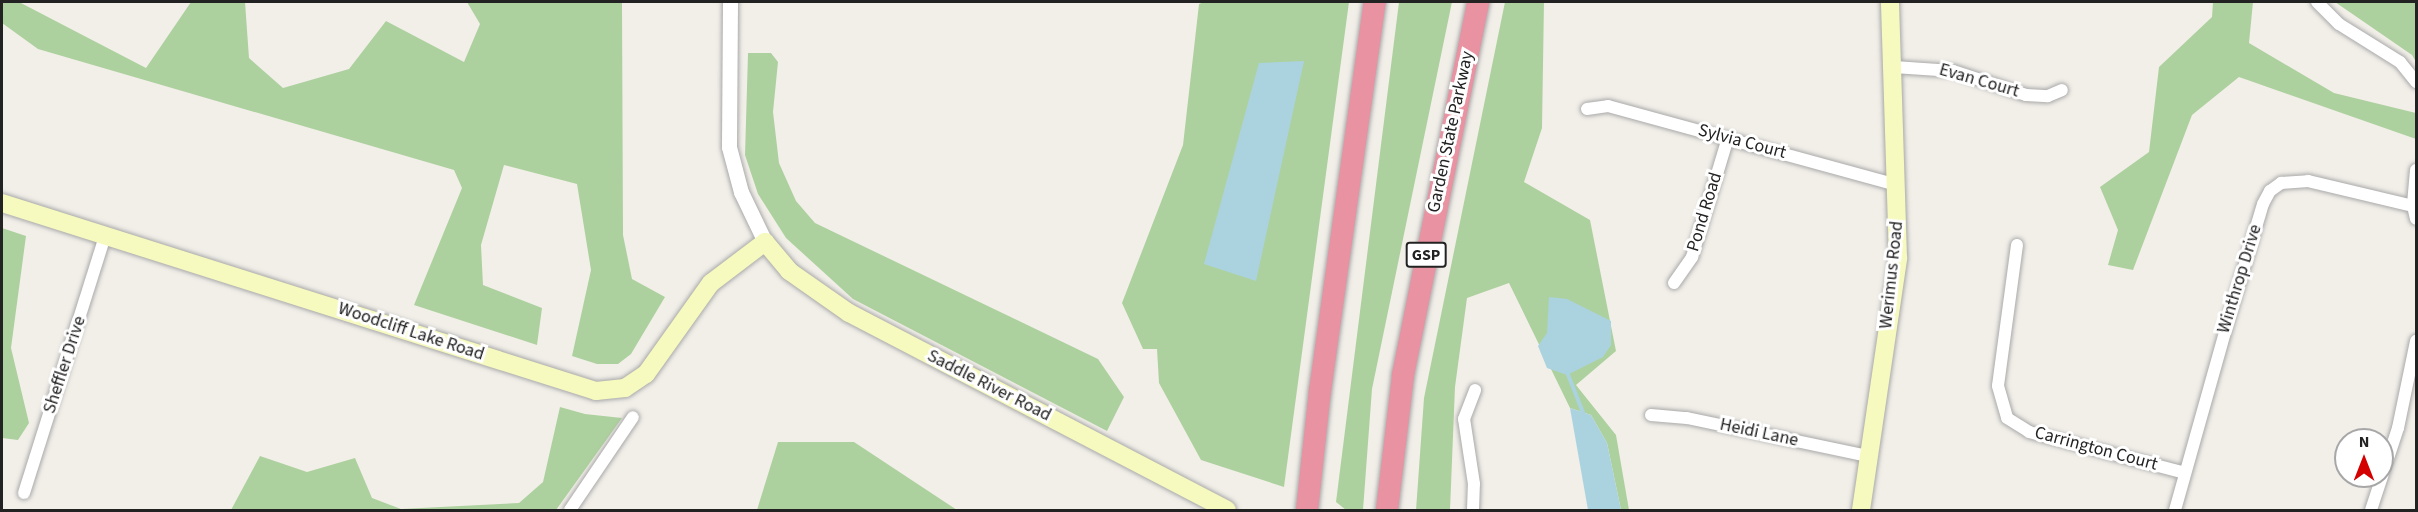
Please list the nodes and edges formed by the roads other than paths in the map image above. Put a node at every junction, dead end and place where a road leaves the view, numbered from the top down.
1 (730, 2) edge
2 (1375, 2) edge
3 (1478, 2) edge
4 (1890, 2) edge
5 (2317, 2) edge
6 (1894, 67) junction
7 (2416, 82) edge
8 (2062, 90) dead end
9 (1587, 109) dead end
10 (1728, 138) junction
11 (2416, 170) edge
12 (1897, 185) junction
13 (2, 203) edge
14 (2413, 206) junction
15 (2416, 219) edge
16 (105, 236) junction
17 (765, 242) junction
18 (2017, 244) dead end
19 (1674, 283) dead end
20 (2416, 345) edge
21 (1475, 390) dead end
22 (1651, 415) dead end
23 (633, 417) dead end
24 (1867, 456) junction
25 (2185, 473) junction
26 (24, 493) dead end
27 (570, 510) edge
28 (1227, 510) edge
29 (1307, 510) edge
30 (1387, 510) edge
31 (1473, 510) edge
32 (1861, 510) edge
33 (2175, 510) edge
34 (2371, 510) edge

1 - 17 street
2 - 29 highway
3 - 30 highway, Garden State Parkway / GSP
4 - 6 main road, Werimus Road
5 - 7 street
6 - 8 street, Evan Court
6 - 12 main road, Werimus Road
9 - 10 street, Sylvia Court
10 - 12 street, Sylvia Court
10 - 19 street, Pond Road
11 - 14 street
12 - 24 main road, Werimus Road
13 - 16 main road, Woodcliff Lake Road
14 - 15 street
14 - 25 street, Winthrop Drive
16 - 17 main road, Woodcliff Lake Road
16 - 26 street, Sheffler Drive
17 - 28 main road, Saddle River Road
18 - 25 street, Carrington Court
20 - 34 street
21 - 31 street
22 - 24 street, Heidi Lane
23 - 27 street
24 - 32 main road, Werimus Road
25 - 33 street, Winthrop Drive

